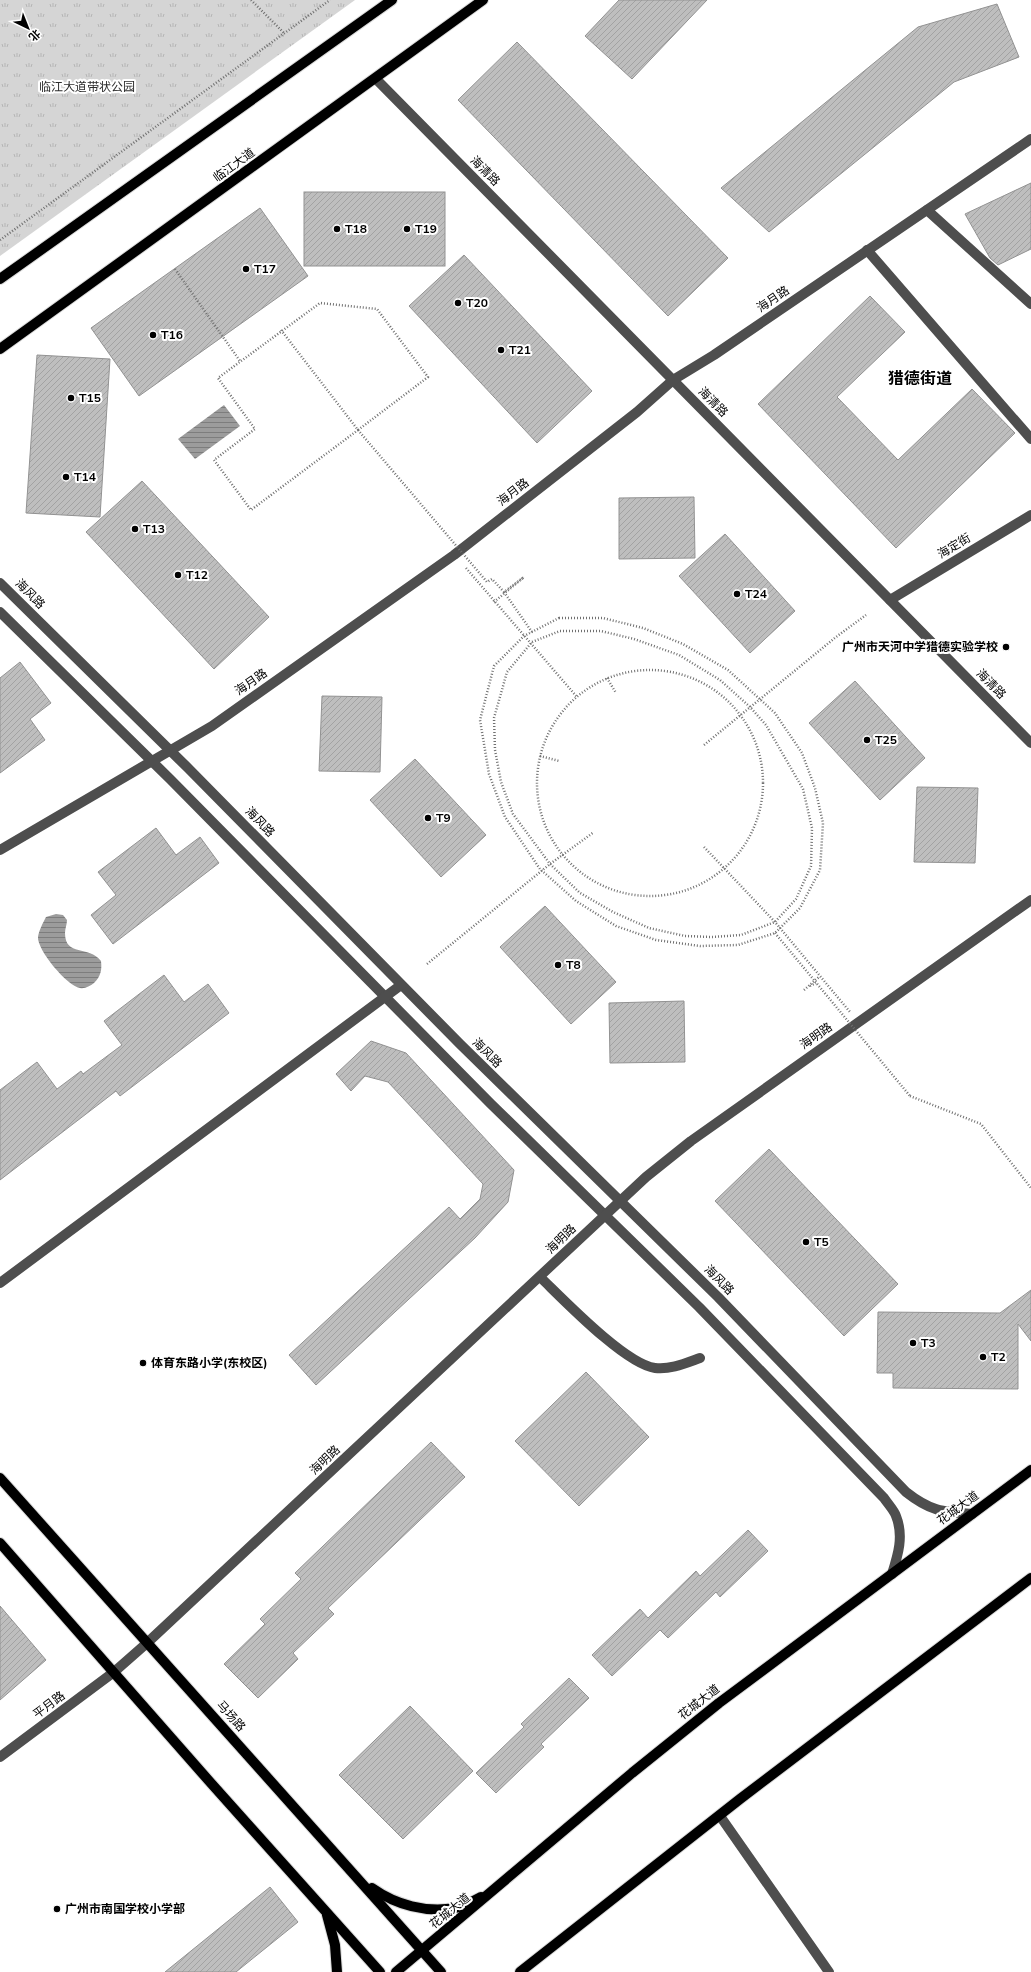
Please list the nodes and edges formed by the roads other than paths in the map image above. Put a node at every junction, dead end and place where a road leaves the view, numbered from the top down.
1 (392, 0) edge
2 (484, 0) edge
3 (376, 79) junction
4 (1031, 139) edge
5 (927, 210) junction
6 (867, 250) junction
7 (0, 279) edge
8 (1031, 304) edge
9 (0, 349) edge
10 (673, 380) junction
11 (1031, 439) edge
12 (1031, 515) edge
13 (0, 583) edge
14 (890, 600) junction
15 (0, 612) edge
16 (1031, 743) edge
17 (170, 750) junction
18 (152, 762) junction
19 (0, 850) edge
20 (1031, 900) edge
21 (401, 985) junction
22 (385, 996) junction
23 (620, 1201) junction
24 (605, 1215) junction
25 (540, 1277) junction
26 (0, 1283) edge
27 (700, 1358) dead end
28 (1031, 1470) edge
29 (0, 1478) edge
30 (972, 1514) junction
31 (0, 1543) edge
32 (892, 1574) junction
33 (1031, 1578) edge
34 (147, 1642) junction
35 (114, 1672) junction
36 (0, 1757) edge
37 (720, 1816) dead end
38 (361, 1881) junction
39 (494, 1892) junction
40 (326, 1911) junction
41 (422, 1950) junction
42 (539, 1957) junction
43 (337, 1972) edge
44 (380, 1972) edge
45 (396, 1972) edge
46 (442, 1972) edge
47 (520, 1972) edge
48 (533, 1972) edge
49 (829, 1972) edge

1 - 7 main road
2 - 3 main road, 临江大道
3 - 9 main road, 临江大道
3 - 10 street, 海清路
4 - 5 street, 海月路
5 - 6 street, 海月路
5 - 8 street
6 - 10 street, 海月路
6 - 11 street
10 - 14 street, 海清路
10 - 17 street, 海月路
12 - 14 street, 海定街
13 - 17 street, 海风路
14 - 16 street, 海清路
15 - 18 street
17 - 18 street, 海月路
17 - 21 street, 海风路
18 - 19 street, 海月路
18 - 22 street
20 - 23 street, 海明路
21 - 22 street
21 - 23 street, 海风路
22 - 24 street
22 - 26 street
23 - 24 street, 海明路
23 - 30 street, 海风路
24 - 25 street, 海明路
24 - 32 street
25 - 27 street
25 - 34 street, 海明路
28 - 30 main road, 花城大道
29 - 34 main road, 马场路
30 - 32 main road, 花城大道
31 - 35 main road
32 - 39 main road, 花城大道
33 - 42 main road
34 - 35 street, 海明路
34 - 38 main road, 马场路
35 - 36 street, 平月路
35 - 40 main road
37 - 49 street
38 - 39 main road
38 - 41 main road, 马场路
39 - 41 main road, 花城大道
40 - 43 main road
40 - 44 main road
41 - 45 main road, 花城大道
41 - 46 main road, 马场路
42 - 47 main road
42 - 48 main road

